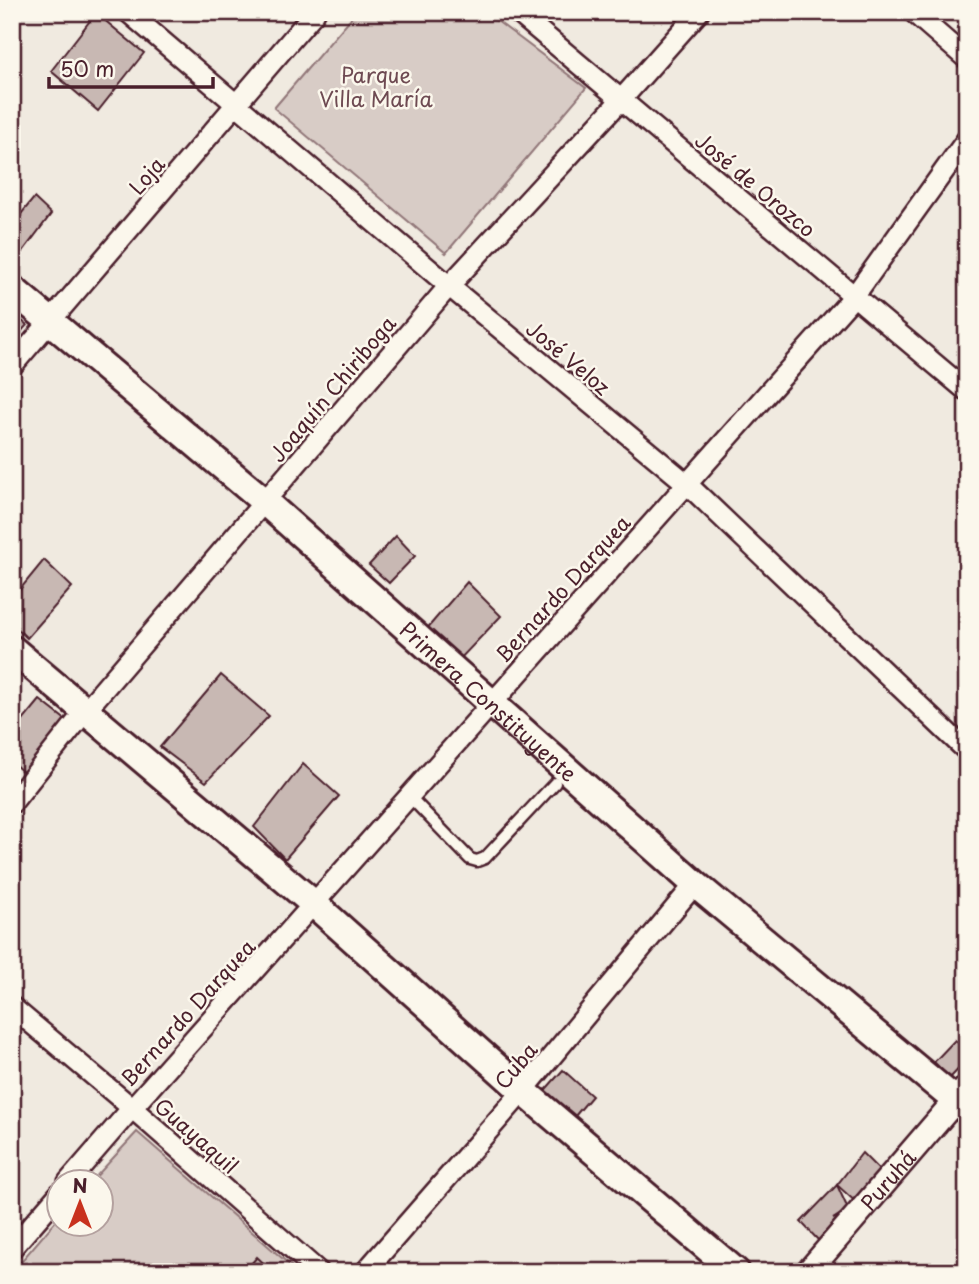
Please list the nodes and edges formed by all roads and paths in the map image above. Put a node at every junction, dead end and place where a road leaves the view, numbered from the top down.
1 (128, 12) edge
2 (315, 12) edge
3 (517, 12) edge
4 (699, 12) edge
5 (913, 12) edge
6 (967, 59) edge
7 (620, 101) junction
8 (236, 105) junction
9 (967, 139) edge
10 (449, 286) junction
11 (12, 289) edge
12 (855, 295) junction
13 (50, 322) junction
14 (12, 366) edge
15 (967, 391) edge
16 (685, 483) junction
17 (265, 502) junction
18 (12, 649) edge
19 (491, 703) junction
20 (86, 710) junction
21 (967, 751) edge
22 (555, 783) dead end
23 (409, 796) junction
24 (12, 803) edge
25 (695, 884) junction
26 (314, 904) junction
27 (12, 1007) edge
28 (523, 1091) junction
29 (963, 1099) edge
30 (132, 1108) junction
31 (80, 1168) edge
32 (46, 1209) edge
33 (12, 1248) edge
34 (319, 1272) edge
35 (365, 1272) edge
36 (736, 1272) edge
37 (808, 1272) edge

1 - 8 street, José Veloz
2 - 8 street, Loja
3 - 7 street, José de Orozco
4 - 7 street, Joaquín Chiriboga
5 - 6 street
7 - 10 street, Joaquín Chiriboga
7 - 12 street, José de Orozco
8 - 10 street, José Veloz
8 - 13 street, Loja
9 - 12 street, Bernardo Darquea
10 - 16 street, José Veloz
10 - 17 street, Joaquín Chiriboga
11 - 13 main road, Primera Constituyente
12 - 15 street, José de Orozco
12 - 16 street, Bernardo Darquea
13 - 14 street, Loja
13 - 17 main road, Primera Constituyente
16 - 19 street, Bernardo Darquea
16 - 21 street, José Veloz
17 - 19 main road, Primera Constituyente
17 - 20 street, Joaquín Chiriboga
18 - 20 main road
19 - 23 street, Bernardo Darquea
19 - 25 main road, Primera Constituyente
20 - 24 street, Joaquín Chiriboga
20 - 26 main road
22 - 23 lane
23 - 26 street, Bernardo Darquea
25 - 28 street, Cuba
25 - 29 main road, Primera Constituyente
26 - 28 main road
26 - 30 street, Bernardo Darquea
27 - 30 street, Guayaquil
28 - 35 street, Cuba
28 - 36 main road
29 - 37 street, Puruhá
30 - 31 street, Bernardo Darquea
30 - 34 street, Guayaquil
32 - 33 street

